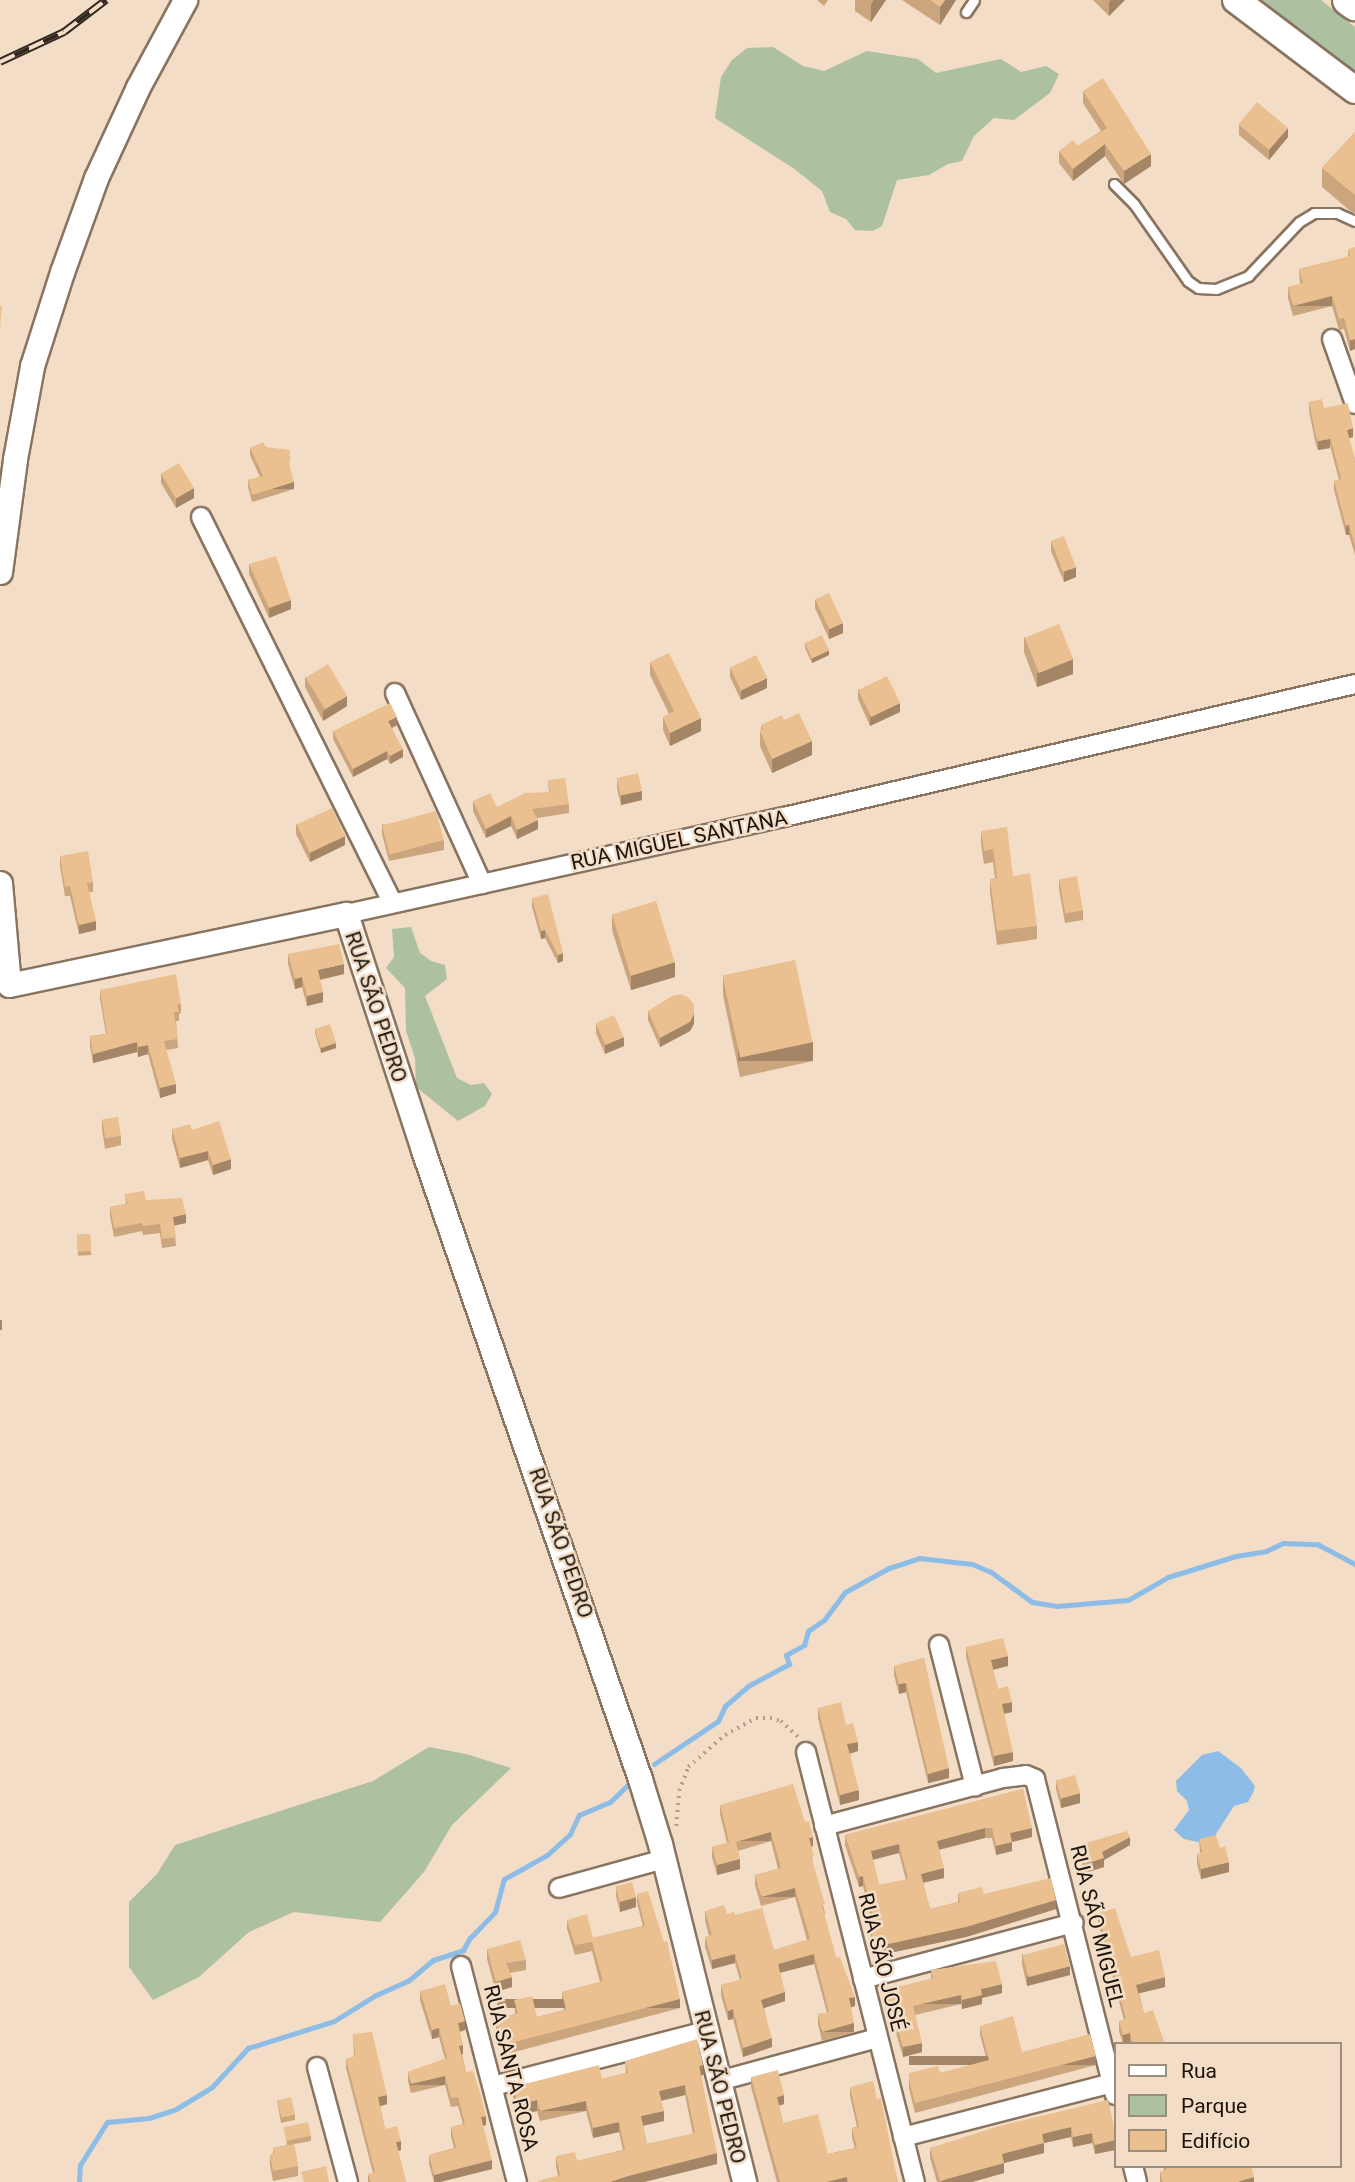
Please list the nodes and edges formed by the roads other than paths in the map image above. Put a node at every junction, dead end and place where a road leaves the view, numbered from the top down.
1 (185, 0) edge
2 (974, 0) edge
3 (1236, 0) edge
4 (1348, 0) edge
5 (1355, 5) edge
6 (966, 12) dead end
7 (1355, 90) edge
8 (1114, 184) dead end
9 (1355, 221) edge
10 (1332, 339) dead end
11 (1355, 404) edge
12 (201, 517) dead end
13 (0, 572) edge
14 (1355, 684) edge
15 (395, 693) dead end
16 (0, 883) edge
17 (482, 884) junction
18 (393, 903) junction
19 (346, 914) junction
20 (3, 987) edge
21 (939, 1646) dead end
22 (806, 1752) road end
23 (975, 1786) junction
24 (824, 1826) junction
25 (662, 1851) junction
26 (559, 1888) dead end
27 (1074, 1923) junction
28 (461, 1966) dead end
29 (863, 1979) junction
30 (705, 2031) junction
31 (877, 2038) junction
32 (317, 2067) dead end
33 (719, 2081) junction
34 (493, 2086) junction
35 (1114, 2089) edge
36 (904, 2137) junction
37 (348, 2182) edge
38 (517, 2182) edge
39 (744, 2182) edge
40 (915, 2182) edge

1 - 13 street
2 - 6 lane
3 - 7 main road
4 - 5 highway
8 - 9 lane
10 - 11 street
12 - 18 street
14 - 17 street, RUA MIGUEL SANTANA
15 - 17 street
16 - 20 street
17 - 18 street, RUA MIGUEL SANTANA
18 - 19 street, RUA MIGUEL SANTANA
19 - 20 street, RUA MIGUEL SANTANA
19 - 25 street, RUA SÃO PEDRO
21 - 23 street
22 - 24 street, RUA SÃO JOSÉ
23 - 24 street
23 - 27 street, RUA SÃO MIGUEL
24 - 29 street, RUA SÃO JOSÉ
25 - 26 street
25 - 30 street, RUA SÃO PEDRO
27 - 29 street
27 - 35 street, RUA SÃO MIGUEL
28 - 34 street, RUA SANTA ROSA
29 - 31 street, RUA SÃO JOSÉ
30 - 33 street, RUA SÃO PEDRO
30 - 34 street
31 - 33 street
31 - 36 street, RUA SÃO JOSÉ
32 - 37 street
33 - 39 street, RUA SÃO PEDRO
34 - 38 street, RUA SANTA ROSA
35 - 36 street
36 - 40 street, RUA SÃO JOSÉ

